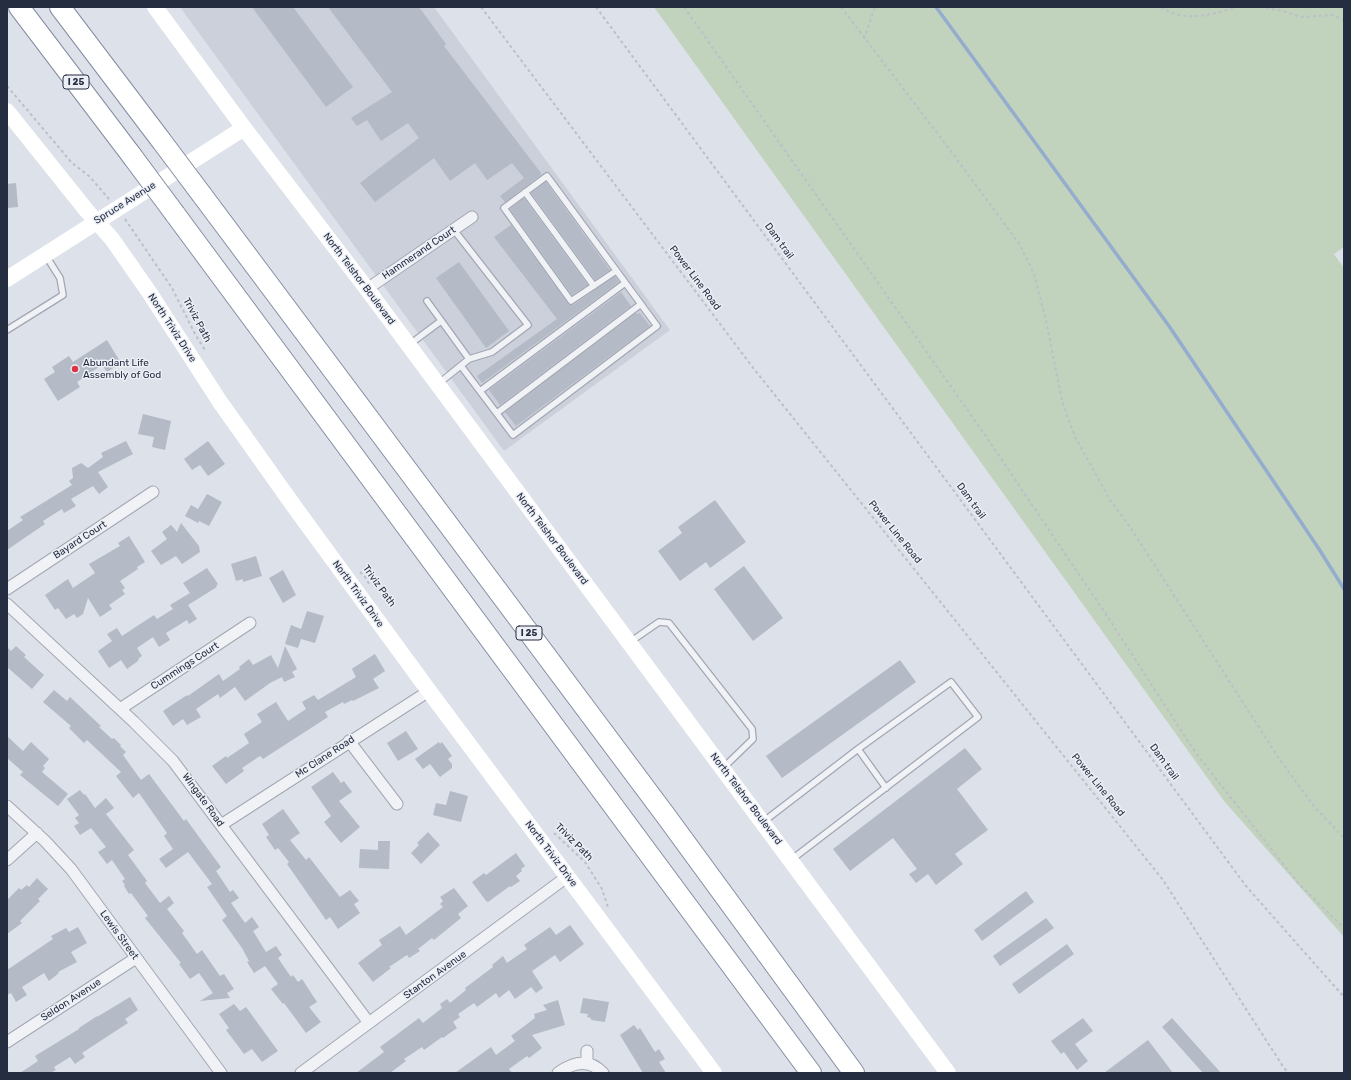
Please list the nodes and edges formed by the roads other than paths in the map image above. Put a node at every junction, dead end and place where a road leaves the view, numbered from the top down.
1 (20, 7) edge
2 (60, 7) edge
3 (155, 7) edge
4 (7, 111) edge
5 (244, 128) junction
6 (525, 192) junction
7 (472, 217) dead end
8 (96, 221) junction
9 (454, 230) junction
10 (45, 254) junction
11 (616, 271) junction
12 (7, 279) edge
13 (625, 283) junction
14 (594, 286) junction
15 (367, 289) junction
16 (427, 301) dead end
17 (641, 304) junction
18 (441, 321) junction
19 (7, 330) edge
20 (409, 345) junction
21 (469, 359) junction
22 (461, 366) junction
23 (438, 384) junction
24 (480, 391) junction
25 (497, 413) junction
26 (153, 492) dead end
27 (7, 589) edge
28 (7, 604) edge
29 (250, 623) dead end
30 (629, 642) junction
31 (429, 691) junction
32 (120, 709) junction
33 (349, 742) junction
34 (858, 749) junction
35 (722, 768) junction
36 (886, 788) junction
37 (397, 804) dead end
38 (7, 806) edge
39 (763, 823) junction
40 (221, 825) junction
41 (37, 833) junction
42 (7, 860) edge
43 (791, 860) junction
44 (568, 876) junction
45 (136, 958) junction
46 (369, 1023) junction
47 (7, 1042) edge
48 (587, 1051) dead end
49 (587, 1063) junction
50 (221, 1073) edge
51 (301, 1073) edge
52 (558, 1073) edge
53 (603, 1073) edge
54 (714, 1073) edge
55 (811, 1073) edge
56 (854, 1073) edge
57 (948, 1073) edge

1 - 55 highway, I 25, bridge
2 - 56 highway, I 25, bridge
3 - 5 main road, North Telshor Boulevard
4 - 8 main road, North Triviz Drive
5 - 8 main road, Spruce Avenue
5 - 15 main road, North Telshor Boulevard
6 - 11 lane
6 - 14 lane
6 - 14 lane
7 - 9 street, Hammerand Court
8 - 10 main road, Spruce Avenue
8 - 31 main road, North Triviz Drive
9 - 15 street, Hammerand Court
9 - 21 lane
10 - 12 main road, Spruce Avenue
10 - 19 lane
11 - 13 lane
11 - 14 lane
13 - 17 lane
13 - 24 lane
15 - 20 main road, North Telshor Boulevard
16 - 18 lane
17 - 25 lane
17 - 25 lane
18 - 20 lane
18 - 21 lane
20 - 23 main road, North Telshor Boulevard
21 - 22 lane
22 - 23 lane
22 - 24 lane
23 - 30 main road, North Telshor Boulevard
24 - 25 lane
26 - 27 street, Bayard Court
28 - 32 street, Wingate Road
29 - 32 street, Cummings Court
30 - 35 main road, North Telshor Boulevard
30 - 35 lane
31 - 33 street, Mc Clane Road
31 - 44 main road, North Triviz Drive
32 - 40 street, Wingate Road
33 - 37 street
33 - 40 street, Mc Clane Road
34 - 36 lane
34 - 36 lane
34 - 39 lane
35 - 39 main road, North Telshor Boulevard
36 - 43 lane
38 - 41 street, Lewis Street
39 - 43 main road, North Telshor Boulevard
40 - 46 street, Wingate Road
41 - 42 street
41 - 45 street, Lewis Street
43 - 57 main road, North Telshor Boulevard
44 - 46 street, Stanton Avenue
44 - 54 main road, North Triviz Drive
45 - 47 street, Seldon Avenue
45 - 50 street, Lewis Street
46 - 51 street, Stanton Avenue
48 - 49 street
49 - 52 street
49 - 53 street

